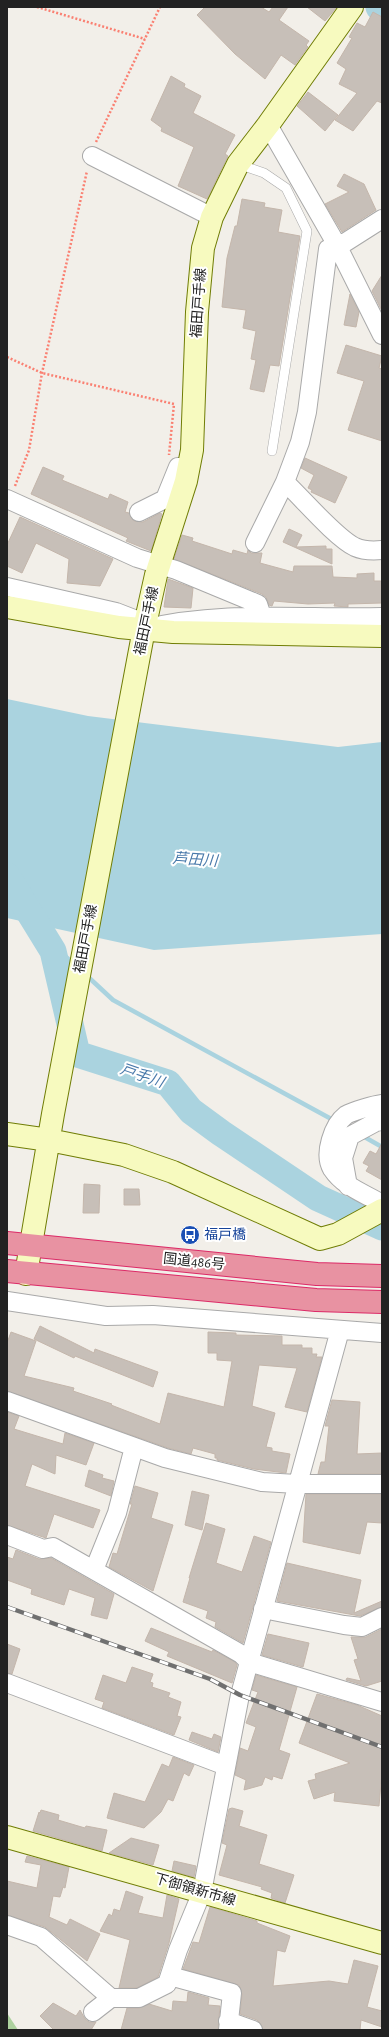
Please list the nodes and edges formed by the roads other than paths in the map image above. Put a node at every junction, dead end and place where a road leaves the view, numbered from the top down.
1 (352, 7) edge
2 (268, 125) junction
3 (92, 156) road end
4 (238, 164) junction
5 (212, 217) junction
6 (382, 219) edge
7 (338, 247) junction
8 (382, 335) edge
9 (272, 451) dead end
10 (178, 463) junction
11 (285, 482) junction
12 (9, 499) edge
13 (139, 512) dead end
14 (254, 542) dead end
15 (382, 550) edge
16 (160, 565) junction
17 (7, 587) edge
18 (7, 607) edge
19 (262, 616) junction
20 (382, 617) edge
21 (143, 633) junction
22 (382, 636) edge
23 (382, 1104) edge
24 (382, 1121) edge
25 (7, 1134) edge
26 (50, 1140) junction
27 (348, 1187) junction
28 (382, 1204) edge
29 (382, 1210) edge
30 (7, 1243) edge
31 (32, 1246) junction
32 (16, 1273) edge
33 (382, 1276) edge
34 (7, 1301) edge
35 (382, 1302) edge
36 (340, 1330) junction
37 (382, 1333) edge
38 (7, 1401) edge
39 (134, 1447) junction
40 (297, 1484) junction
41 (382, 1484) edge
42 (7, 1535) edge
43 (94, 1570) junction
44 (263, 1609) junction
45 (382, 1618) edge
46 (249, 1662) junction
47 (7, 1683) edge
48 (382, 1702) edge
49 (226, 1766) junction
50 (7, 1837) edge
51 (202, 1892) junction
52 (7, 1925) edge
53 (382, 1943) edge
54 (170, 1976) junction
55 (110, 1998) junction
56 (93, 2012) dead end
57 (228, 2026) edge
58 (253, 2030) edge

1 - 2 main road, 福田戸手線
2 - 4 main road, 福田戸手線
2 - 7 street
3 - 5 street
4 - 5 main road, 福田戸手線
4 - 9 lane
5 - 10 main road, 福田戸手線
6 - 7 street
7 - 8 street
7 - 11 street
10 - 13 street
10 - 16 main road, 福田戸手線
11 - 14 street
11 - 15 street
12 - 16 street
16 - 19 street
16 - 21 main road, 福田戸手線
17 - 21 street
18 - 21 main road
19 - 20 street
19 - 21 street
21 - 22 main road
21 - 26 main road, 福田戸手線
23 - 27 street
24 - 27 street
25 - 26 main road
26 - 29 main road
26 - 31 main road, 福田戸手線
27 - 28 street
30 - 31 highway, 国道486号
31 - 32 main road, 福田戸手線
31 - 33 highway, 国道486号
32 - 35 highway, 国道486号
34 - 36 street
36 - 37 street
36 - 40 street
38 - 39 street
39 - 40 street
39 - 43 street
40 - 41 street
40 - 44 street
42 - 43 street
43 - 46 street
44 - 45 street
44 - 46 street
46 - 48 street
46 - 49 street
47 - 49 street
49 - 51 street
50 - 51 main road, 下御領新市線
51 - 53 main road, 下御領新市線
51 - 54 street
52 - 55 street
54 - 55 street
54 - 57 street
55 - 56 street
57 - 58 street

